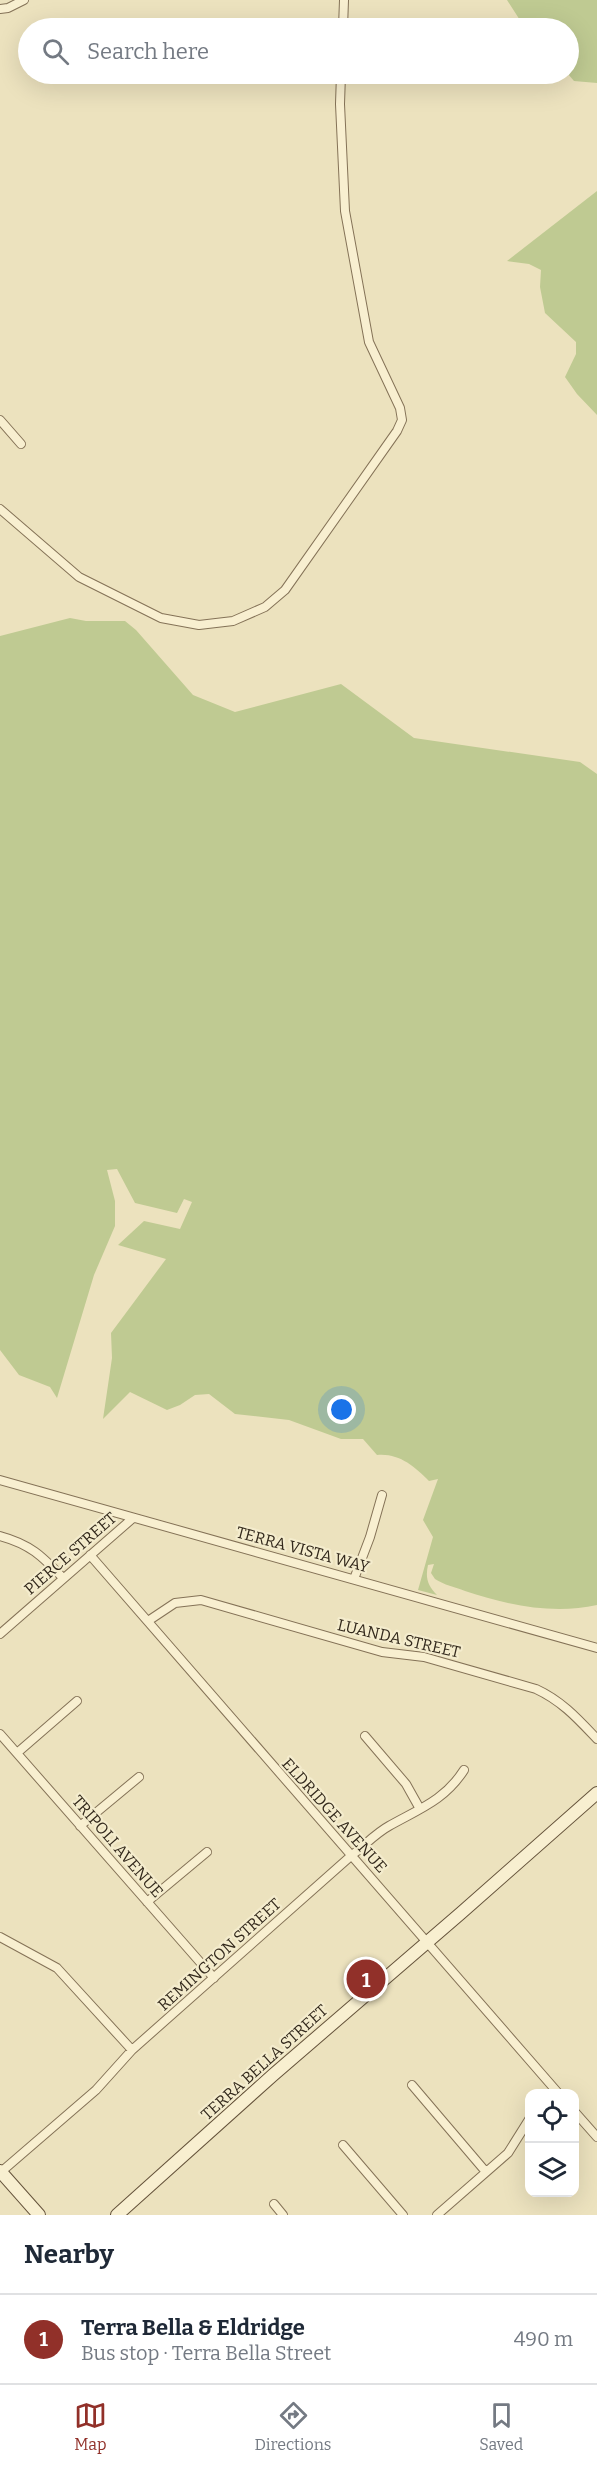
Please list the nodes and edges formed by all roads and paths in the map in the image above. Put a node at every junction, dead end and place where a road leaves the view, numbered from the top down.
1 (24, 0) edge
2 (344, 0) edge
3 (0, 9) edge
4 (343, 18) edge
5 (340, 84) edge
6 (0, 420) edge
7 (21, 444) dead end
8 (0, 509) edge
9 (0, 1480) edge
10 (382, 1495) dead end
11 (132, 1518) junction
12 (0, 1536) edge
13 (90, 1556) junction
14 (63, 1578) junction
15 (354, 1579) junction
16 (148, 1621) junction
17 (0, 1634) edge
18 (597, 1648) edge
19 (77, 1701) dead end
20 (0, 1734) edge
21 (366, 1736) dead end
22 (597, 1739) edge
23 (17, 1753) junction
24 (464, 1770) dead end
25 (139, 1777) dead end
26 (597, 1793) edge
27 (420, 1809) junction
28 (80, 1826) junction
29 (207, 1852) dead end
30 (352, 1855) junction
31 (147, 1902) junction
32 (0, 1937) edge
33 (426, 1942) junction
34 (214, 1978) junction
35 (132, 2050) junction
36 (411, 2085) dead end
37 (555, 2089) edge
38 (579, 2117) edge
39 (525, 2126) edge
40 (597, 2137) edge
41 (343, 2145) dead end
42 (1, 2171) edge
43 (486, 2172) junction
44 (274, 2204) dead end
45 (39, 2215) edge
46 (117, 2215) edge
47 (283, 2215) edge
48 (403, 2215) edge
49 (437, 2215) edge

1 - 3 street
2 - 4 street
5 - 8 street
6 - 7 street
9 - 11 street, TERRA VISTA WAY
10 - 15 street
11 - 13 street, PIERCE STREET
11 - 15 street, TERRA VISTA WAY
12 - 14 street
13 - 14 street, PIERCE STREET
13 - 16 street, ELDRIDGE AVENUE
14 - 17 street, PIERCE STREET
15 - 18 street, TERRA VISTA WAY
16 - 22 street, LUANDA STREET
16 - 30 street, ELDRIDGE AVENUE
19 - 23 street
20 - 23 street, TRIPOLI AVENUE
21 - 27 street
23 - 28 street, TRIPOLI AVENUE
24 - 27 street, REMINGTON STREET
25 - 28 street
26 - 33 street, TERRA BELLA STREET
27 - 30 street, REMINGTON STREET
28 - 31 street, TRIPOLI AVENUE
29 - 31 street
30 - 33 street, ELDRIDGE AVENUE
30 - 34 street, REMINGTON STREET
31 - 34 street, TRIPOLI AVENUE
32 - 35 street
33 - 37 street, ELDRIDGE AVENUE
33 - 46 street, TERRA BELLA STREET
34 - 35 street, REMINGTON STREET
35 - 42 street, REMINGTON STREET
36 - 43 street
38 - 40 street
39 - 43 street
41 - 48 street
42 - 45 street
43 - 49 street
44 - 47 street

